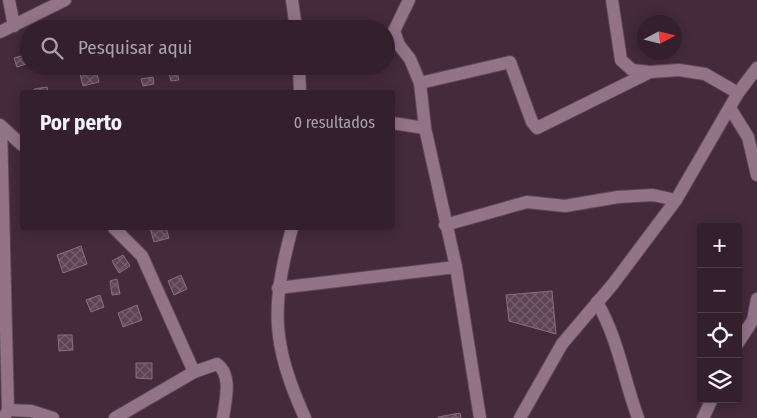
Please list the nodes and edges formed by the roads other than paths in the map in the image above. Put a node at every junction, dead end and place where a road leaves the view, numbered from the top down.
1 (9, 0) edge
2 (66, 0) edge
3 (292, 0) edge
4 (409, 0) edge
5 (612, 0) edge
6 (26, 20) edge
7 (295, 20) edge
8 (20, 23) edge
9 (14, 26) junction
10 (395, 28) edge
11 (0, 32) edge
12 (395, 34) edge
13 (757, 68) edge
14 (650, 72) junction
15 (299, 75) edge
16 (420, 83) junction
17 (300, 90) edge
18 (738, 93) junction
19 (730, 108) junction
20 (395, 123) edge
21 (1, 126) edge
22 (425, 128) junction
23 (20, 144) edge
24 (757, 175) edge
25 (676, 200) junction
26 (445, 225) junction
27 (116, 230) edge
28 (292, 230) edge
29 (2, 255) edge
30 (456, 267) junction
31 (278, 288) junction
32 (757, 299) edge
33 (597, 302) junction
34 (755, 326) edge
35 (742, 339) edge
36 (194, 372) junction
37 (710, 403) edge
38 (6, 414) edge
39 (53, 418) edge
40 (115, 418) edge
41 (223, 418) edge
42 (305, 418) edge
43 (480, 418) edge
44 (520, 418) edge
45 (638, 418) edge
46 (703, 418) edge

1 - 9 street
2 - 6 street
3 - 7 street
4 - 10 street
5 - 14 street
8 - 9 street
9 - 11 street
12 - 16 street
13 - 18 street
14 - 16 street
14 - 18 street
15 - 17 street
16 - 22 street
18 - 19 street
19 - 24 street
19 - 25 street
20 - 22 street
21 - 23 street
21 - 29 street
22 - 26 street
25 - 26 street
25 - 33 street
26 - 30 street
27 - 36 street
28 - 31 street
29 - 38 street
30 - 31 street
30 - 43 street
31 - 42 street
32 - 34 street
33 - 44 street
33 - 45 street
34 - 35 street
36 - 40 street
36 - 41 street
37 - 46 street
38 - 39 street

